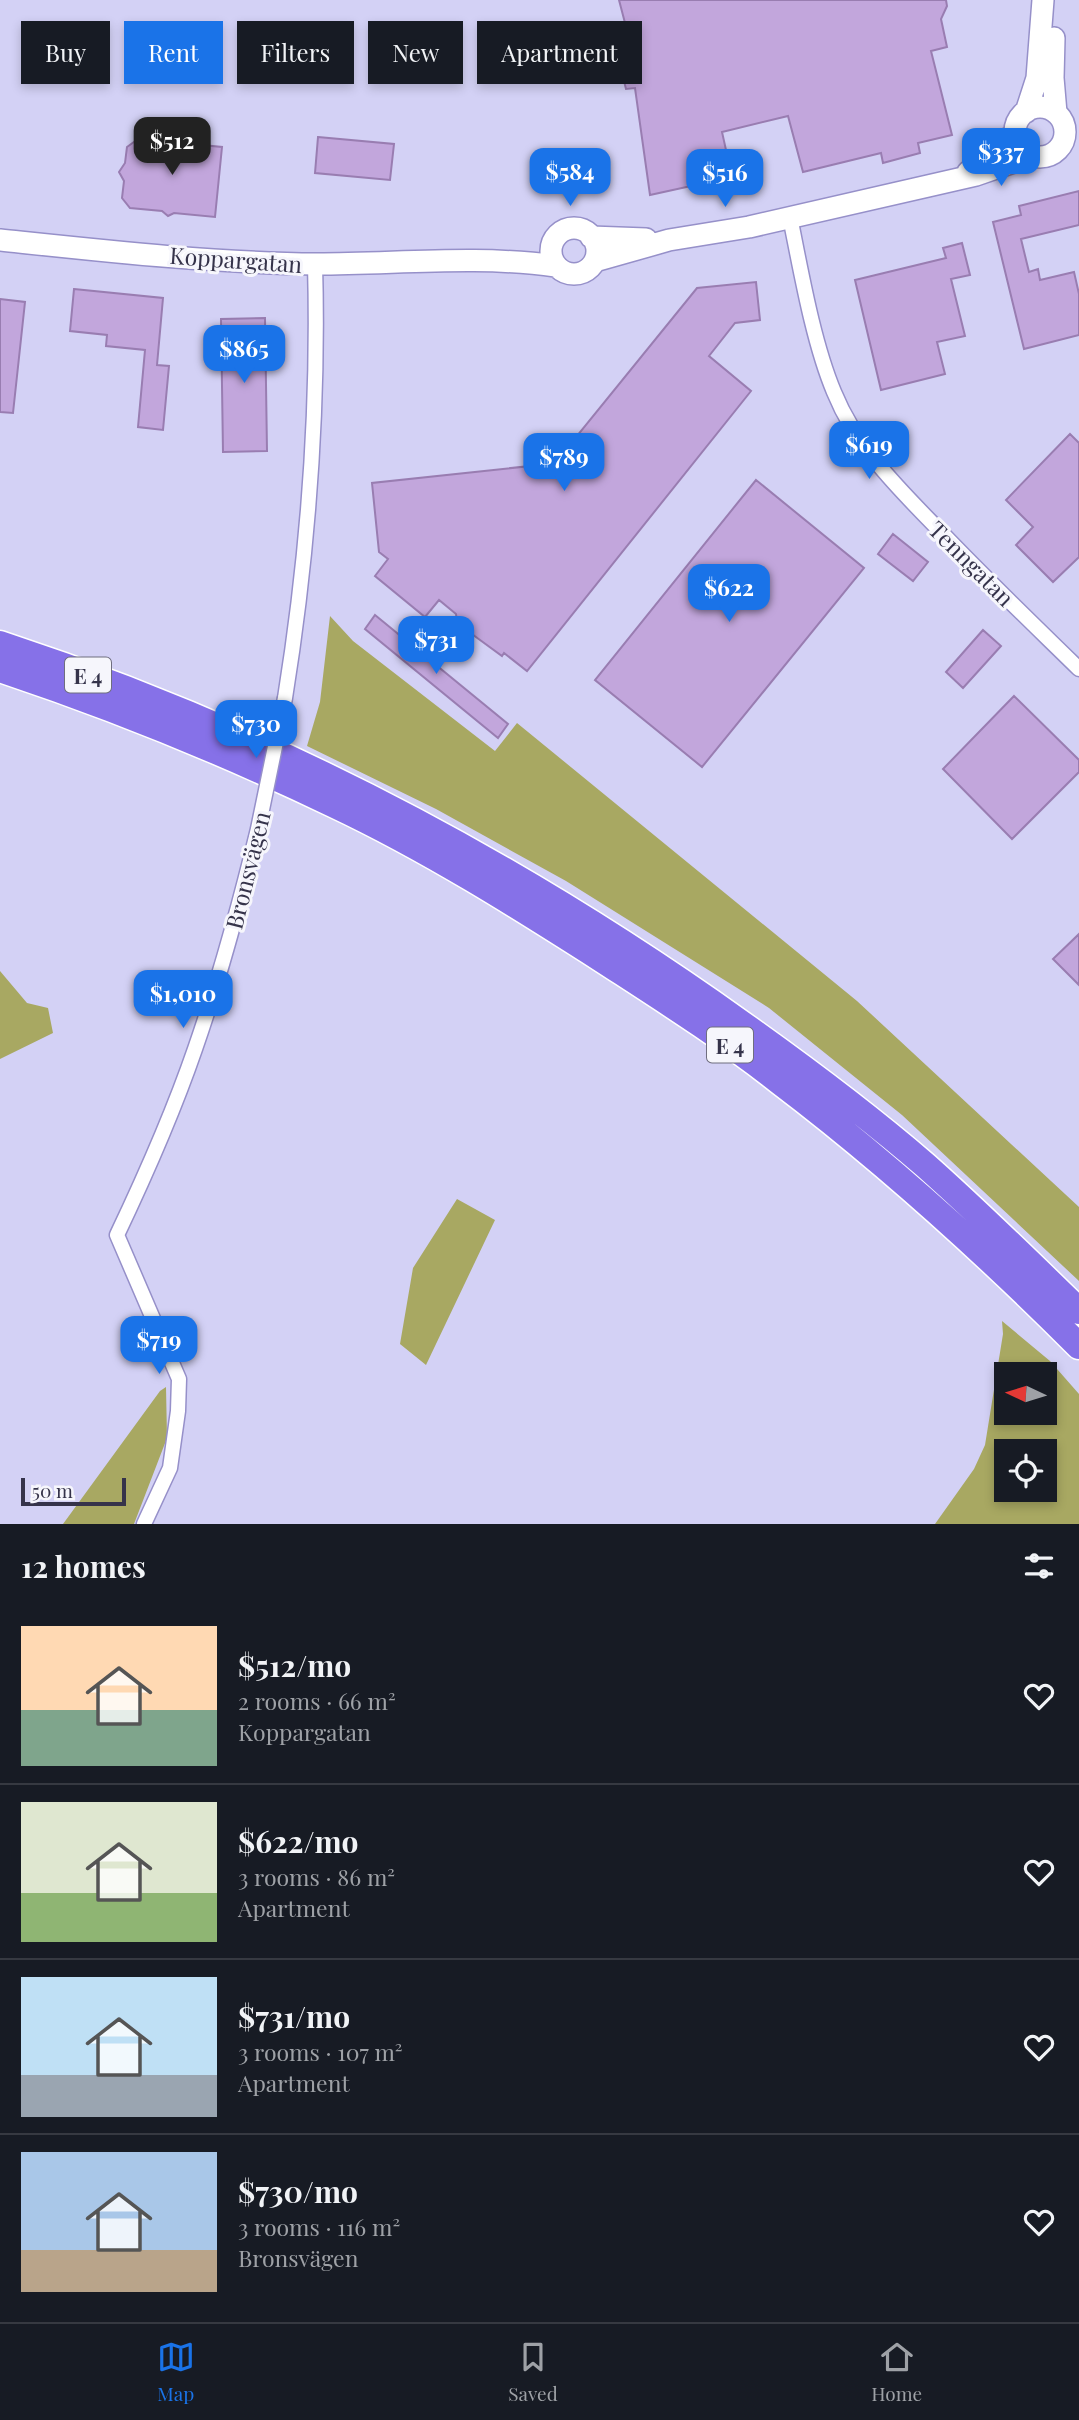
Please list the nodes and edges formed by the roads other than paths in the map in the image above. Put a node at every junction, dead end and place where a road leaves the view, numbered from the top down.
1 (1043, 0) edge
2 (1056, 0) edge
3 (1026, 112) junction
4 (1066, 122) edge
5 (1015, 133) junction
6 (1069, 151) edge
7 (1031, 156) junction
8 (961, 177) junction
9 (790, 217) junction
10 (591, 236) junction
11 (0, 240) edge
12 (554, 240) junction
13 (669, 240) junction
14 (472, 260) junction
15 (595, 261) junction
16 (315, 264) junction
17 (556, 266) junction
18 (0, 644) edge
19 (0, 669) edge
20 (1079, 669) edge
21 (1079, 1311) edge
22 (1079, 1346) edge
23 (144, 1524) edge

1 - 3 street
2 - 4 street
3 - 4 street
3 - 5 street
4 - 6 street
5 - 7 street
5 - 8 street
6 - 7 street
7 - 8 street
8 - 9 street
9 - 13 street
9 - 20 street, Tenngatan
10 - 12 street
10 - 13 street
10 - 15 street
11 - 16 street, Koppargatan
12 - 14 street, Koppargatan
12 - 17 street
13 - 15 street
14 - 16 street, Koppargatan
14 - 17 street, Koppargatan
15 - 17 street
16 - 23 street, Bronsvägen, bridge
18 - 21 highway, E 4
19 - 22 highway, E 4

